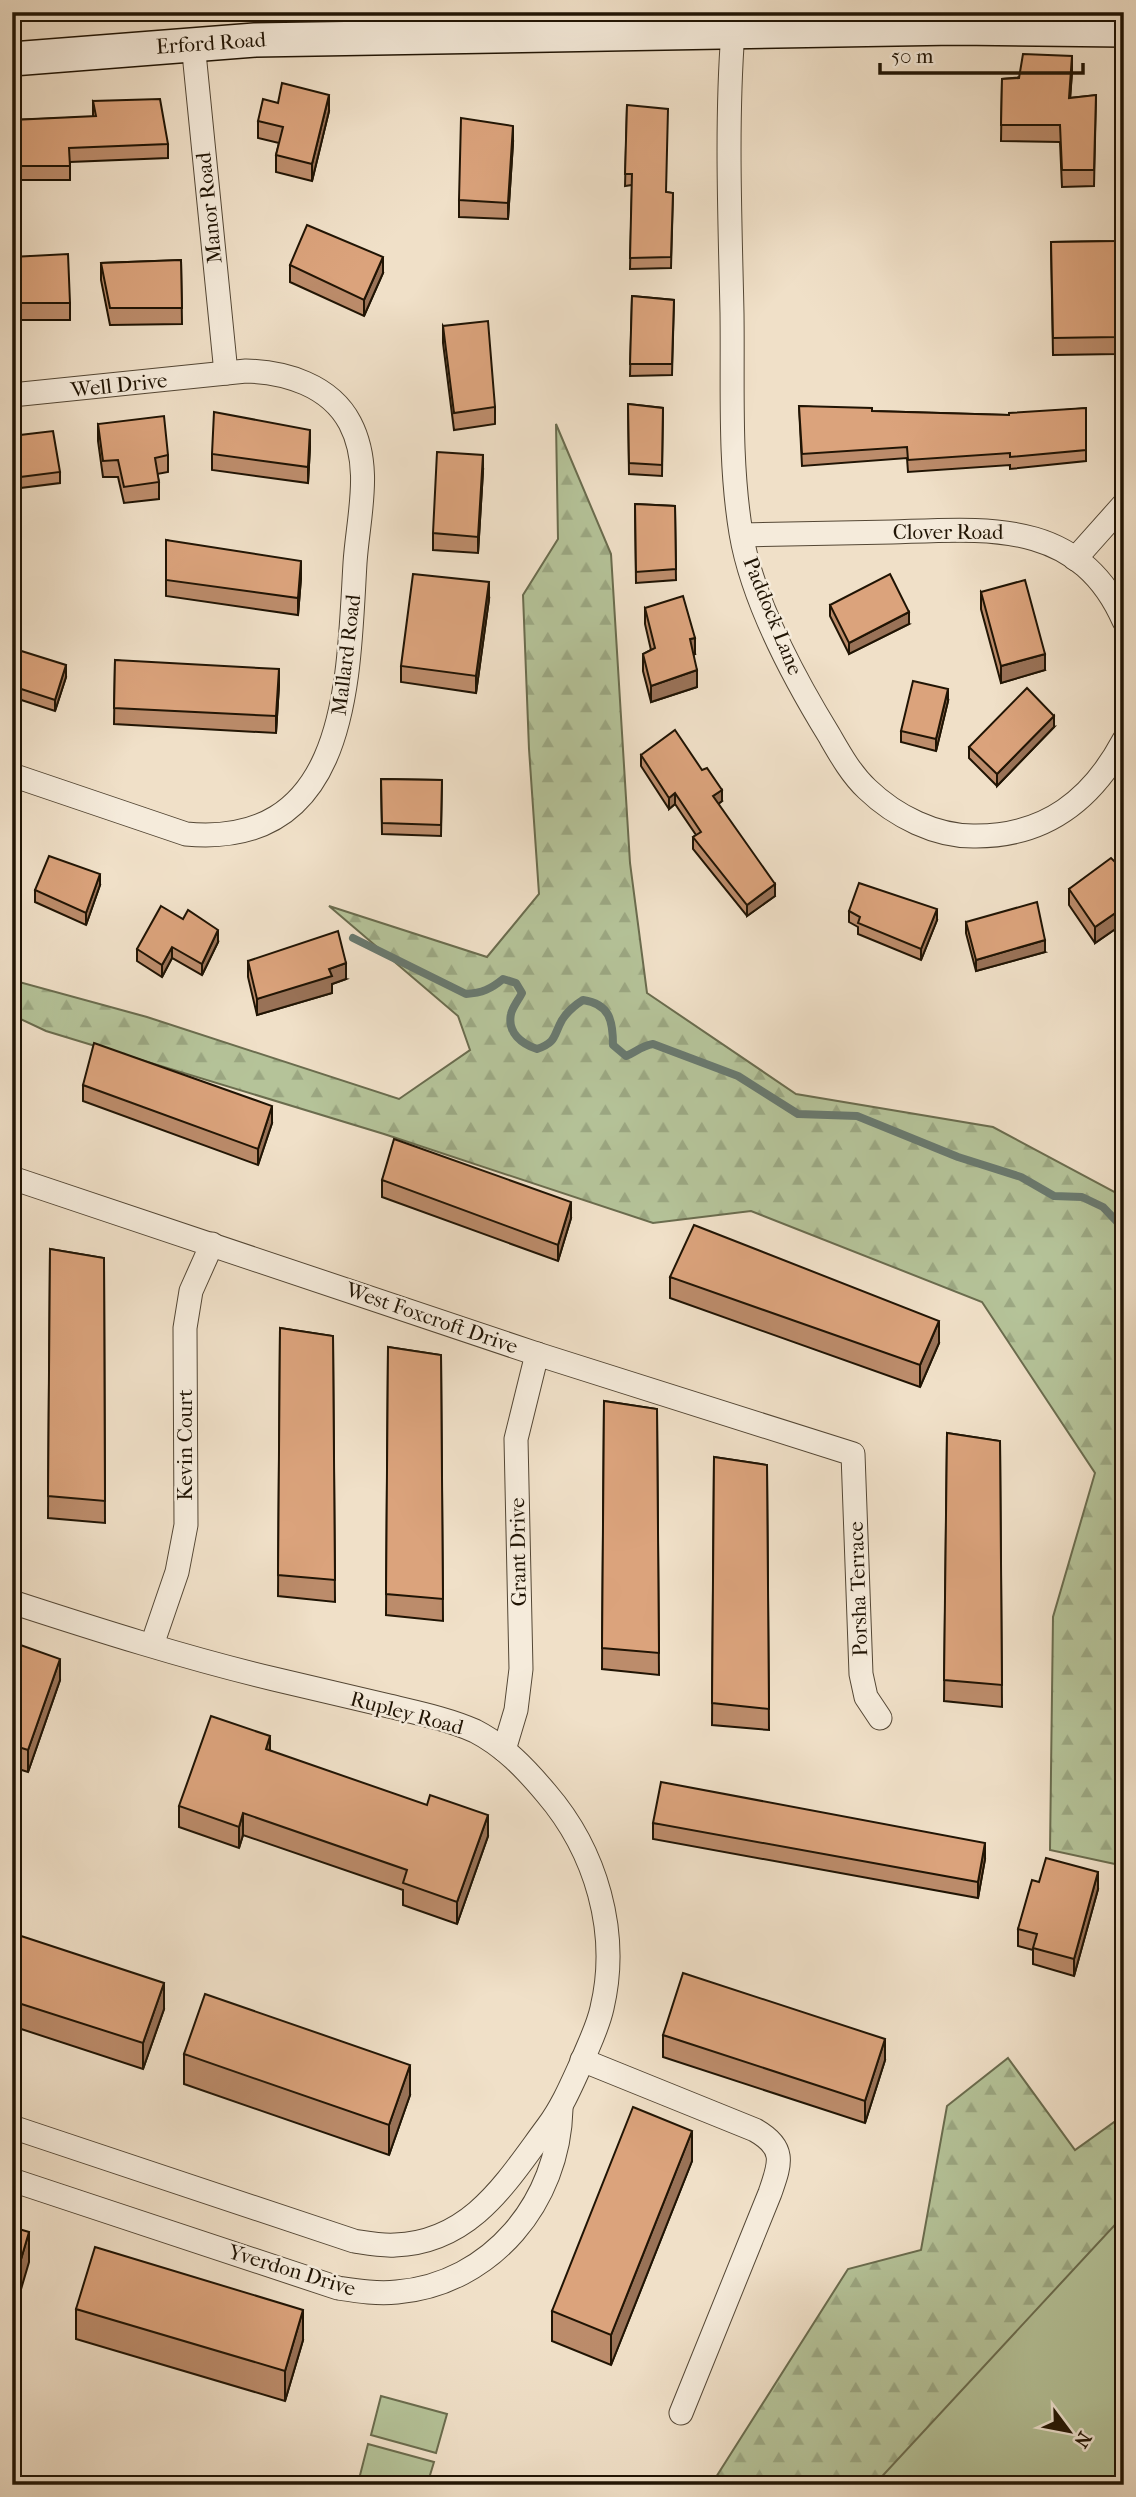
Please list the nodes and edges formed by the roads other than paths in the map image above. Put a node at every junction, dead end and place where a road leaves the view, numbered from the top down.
1 (372, 25) edge
2 (721, 25) edge
3 (1124, 30) edge
4 (193, 43) junction
5 (12, 59) edge
6 (226, 373) junction
7 (12, 395) edge
8 (1124, 504) edge
9 (742, 536) junction
10 (1075, 559) junction
11 (1124, 621) edge
12 (1124, 740) edge
13 (12, 775) edge
14 (12, 1178) edge
15 (212, 1244) junction
16 (537, 1354) junction
17 (853, 1454) joint
18 (12, 1602) edge
19 (152, 1645) junction
20 (880, 1718) dead end
21 (504, 1750) junction
22 (582, 2060) junction
23 (561, 2109) junction
24 (12, 2127) edge
25 (12, 2180) edge
26 (681, 2413) dead end

1 - 2 street, Erford Road
1 - 4 street, Erford Road
2 - 3 street, Erford Road
2 - 9 street, Paddock Lane
4 - 5 street, Erford Road
4 - 6 street, Manor Road
6 - 7 street, Well Drive
6 - 13 street, Mallard Road
8 - 10 street
9 - 10 street, Clover Road
9 - 12 street, Paddock Lane
10 - 11 street
14 - 15 street, West Foxcroft Drive
15 - 16 street, West Foxcroft Drive
15 - 19 street, Kevin Court
16 - 17 street, West Foxcroft Drive
16 - 21 street, Grant Drive
17 - 20 street, Porsha Terrace
18 - 19 street, Rupley Road
19 - 21 street, Rupley Road
21 - 22 street, Rupley Road
22 - 23 street, Yverdon Drive
22 - 26 street
23 - 24 street, Yverdon Drive
23 - 25 street, Yverdon Drive

